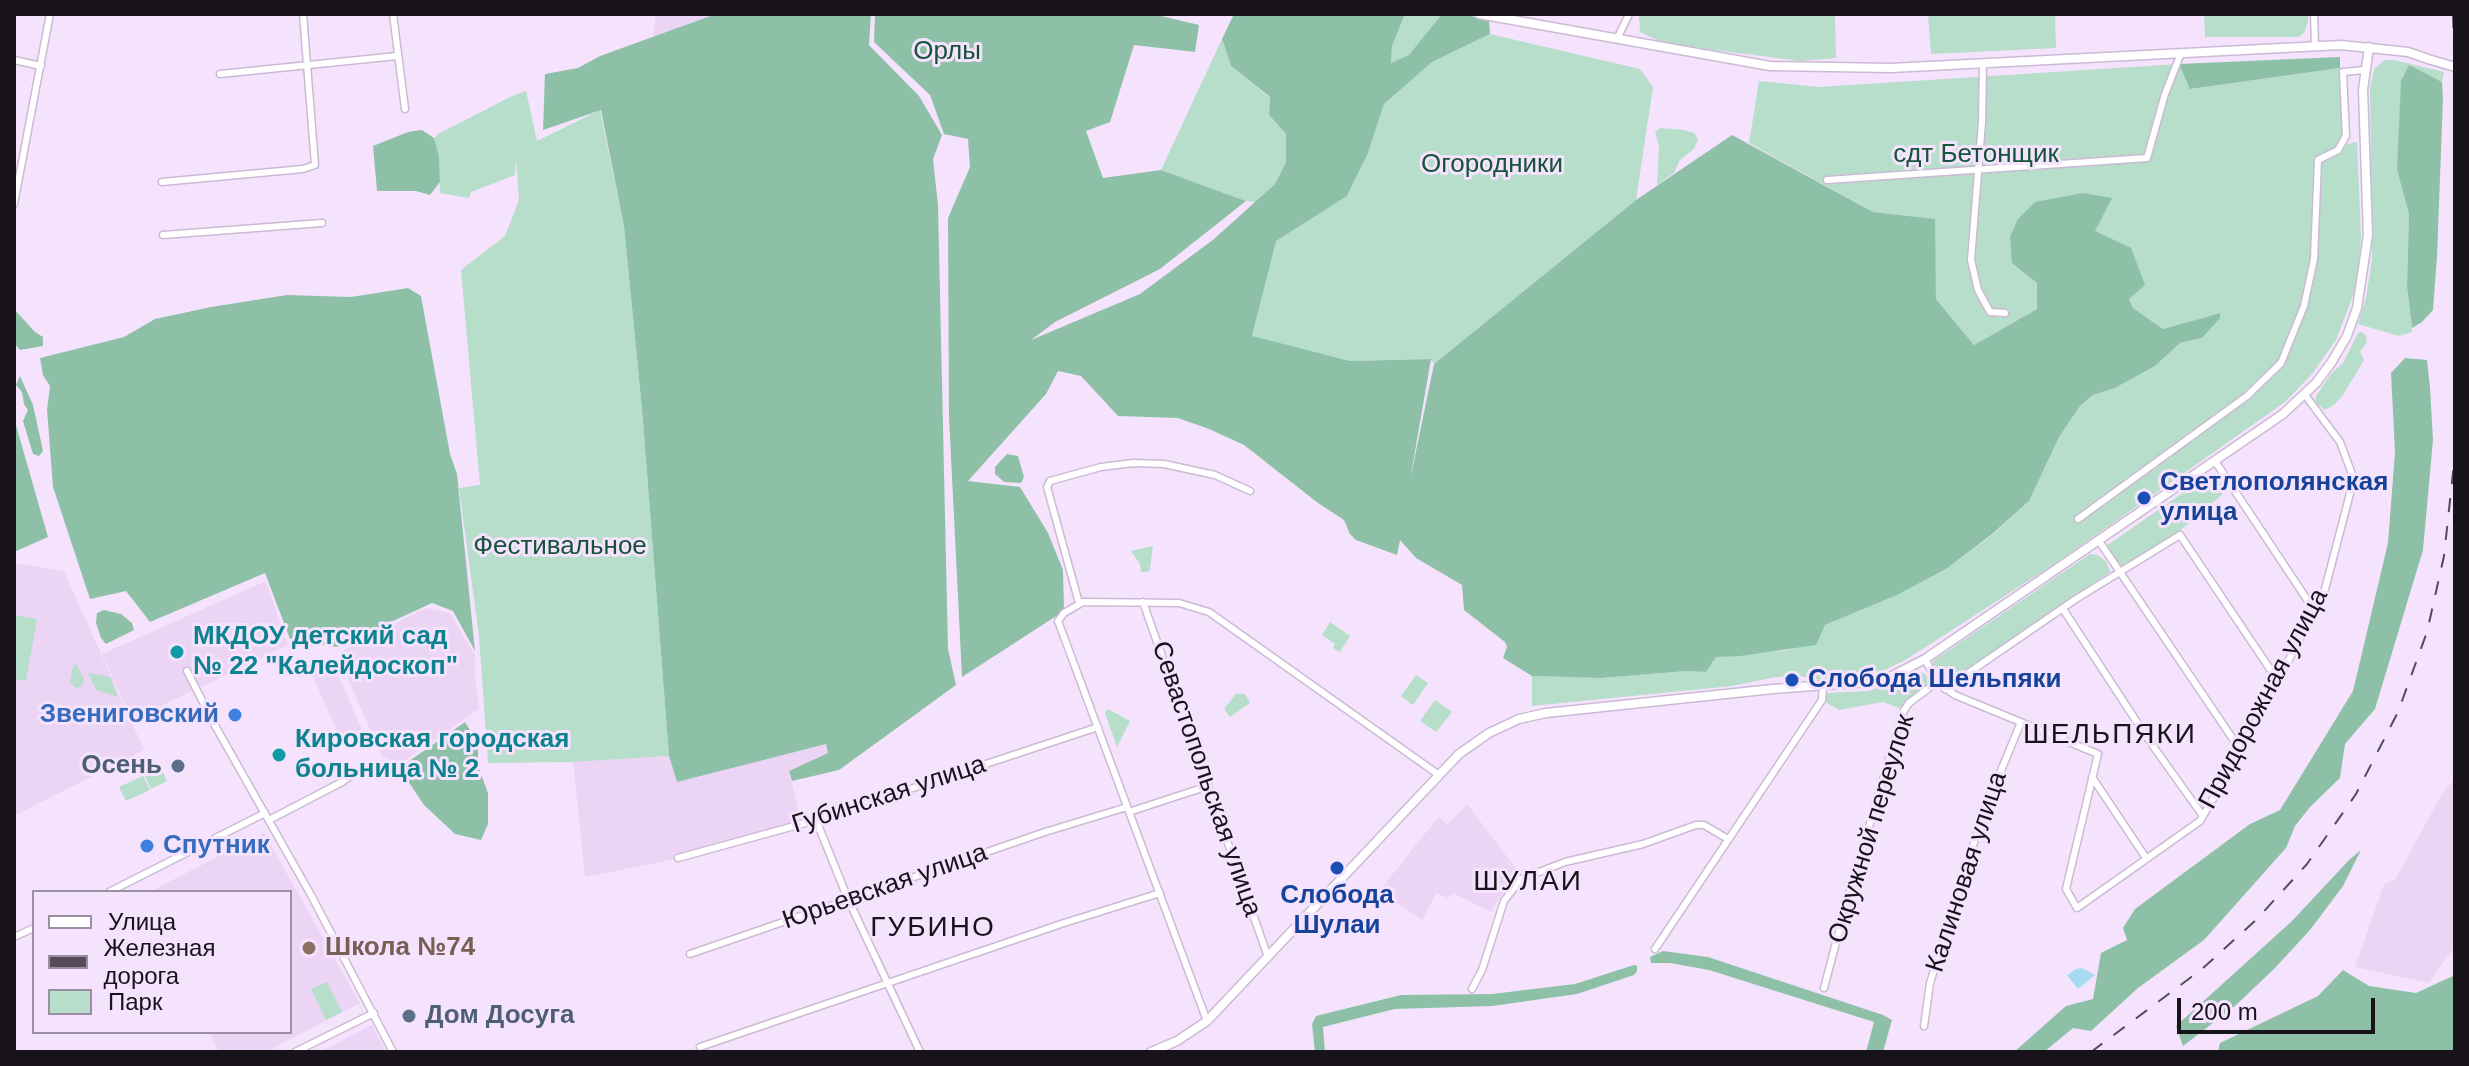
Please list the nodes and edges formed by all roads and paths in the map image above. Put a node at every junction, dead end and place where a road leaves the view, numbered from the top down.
1 (50, 14) edge
2 (303, 14) edge
3 (393, 14) edge
4 (1479, 14) edge
5 (1629, 14) edge
6 (2314, 14) edge
7 (1617, 39) junction
8 (2315, 46) junction
9 (2369, 47) junction
10 (2181, 53) junction
11 (397, 56) junction
12 (14, 60) edge
13 (1983, 63) junction
14 (41, 66) junction
15 (307, 66) junction
16 (2455, 67) edge
17 (2365, 70) junction
18 (220, 74) dead end
19 (405, 109) dead end
20 (14, 153) edge
21 (22, 155) junction
22 (1979, 168) junction
23 (1827, 180) dead end
24 (162, 182) dead end
25 (14, 204) edge
26 (322, 223) dead end
27 (163, 235) dead end
28 (2005, 313) dead end
29 (2305, 395) junction
30 (2215, 461) junction
31 (1250, 491) dead end
32 (2078, 519) dead end
33 (2099, 541) junction
34 (2120, 572) junction
35 (1143, 602) junction
36 (1079, 603) junction
37 (2063, 609) junction
38 (2314, 610) junction
39 (1925, 659) junction
40 (187, 671) dead end
41 (2278, 681) junction
42 (1937, 682) junction
43 (1823, 685) junction
44 (1945, 689) junction
45 (2021, 722) junction
46 (1098, 727) junction
47 (2241, 751) junction
48 (353, 774) dead end
49 (1439, 775) junction
50 (2092, 777) junction
51 (1208, 786) junction
52 (1128, 810) junction
53 (2203, 816) junction
54 (267, 817) junction
55 (816, 820) junction
56 (1728, 839) junction
57 (678, 858) dead end
58 (2146, 858) junction
59 (113, 890) edge
60 (1160, 893) junction
61 (848, 899) junction
62 (1655, 949) dead end
63 (690, 954) dead end
64 (1268, 957) junction
65 (889, 982) junction
66 (1824, 988) dead end
67 (1472, 989) dead end
68 (374, 1013) junction
69 (1207, 1021) junction
70 (1924, 1026) dead end
71 (700, 1047) dead end
72 (295, 1052) edge
73 (393, 1052) edge
74 (920, 1052) edge
75 (1151, 1052) edge

1 - 14 street
2 - 15 street
3 - 11 street
4 - 7 street
5 - 7 street
6 - 8 street
7 - 13 street
8 - 9 street
8 - 10 street
9 - 16 street, bridge
9 - 17 street
10 - 13 street
10 - 22 street
11 - 15 street
11 - 19 street
12 - 14 street
13 - 22 street
14 - 21 street
15 - 18 street
15 - 24 street
17 - 29 street
17 - 32 street
20 - 21 street
21 - 25 street
22 - 23 street
22 - 28 street
26 - 27 street
29 - 30 street
29 - 38 street, Придорожная улица
30 - 33 street
30 - 38 street
31 - 36 street
33 - 34 street
33 - 39 street
34 - 37 street
34 - 41 street
34 - 47 street
35 - 36 street
35 - 49 street
35 - 51 street, Севастопольская улица
36 - 46 street
37 - 44 street
37 - 53 street
38 - 41 street, Придорожная улица
39 - 42 street
39 - 43 street
40 - 54 street
41 - 47 street, Придорожная улица
42 - 44 street
42 - 66 street, Окружной переулок
43 - 49 street
43 - 56 street
44 - 45 street
45 - 50 street
45 - 70 street, Калиновая улица
46 - 52 street
46 - 55 street, Губинская улица
47 - 53 street, Придорожная улица
48 - 54 street
49 - 64 street
50 - 58 street
50 - 58 street, Придорожная улица
51 - 52 street, Юрьевская улица
51 - 64 street, Севастопольская улица
52 - 60 street
52 - 61 street, Юрьевская улица
53 - 58 street, Придорожная улица
54 - 59 street
54 - 68 street
55 - 57 street, Губинская улица
55 - 61 street
56 - 62 street
56 - 67 street
60 - 65 street
60 - 69 street
61 - 63 street, Юрьевская улица
61 - 65 street
64 - 69 street
65 - 71 street
65 - 74 street
68 - 72 street
68 - 73 street
69 - 75 street

